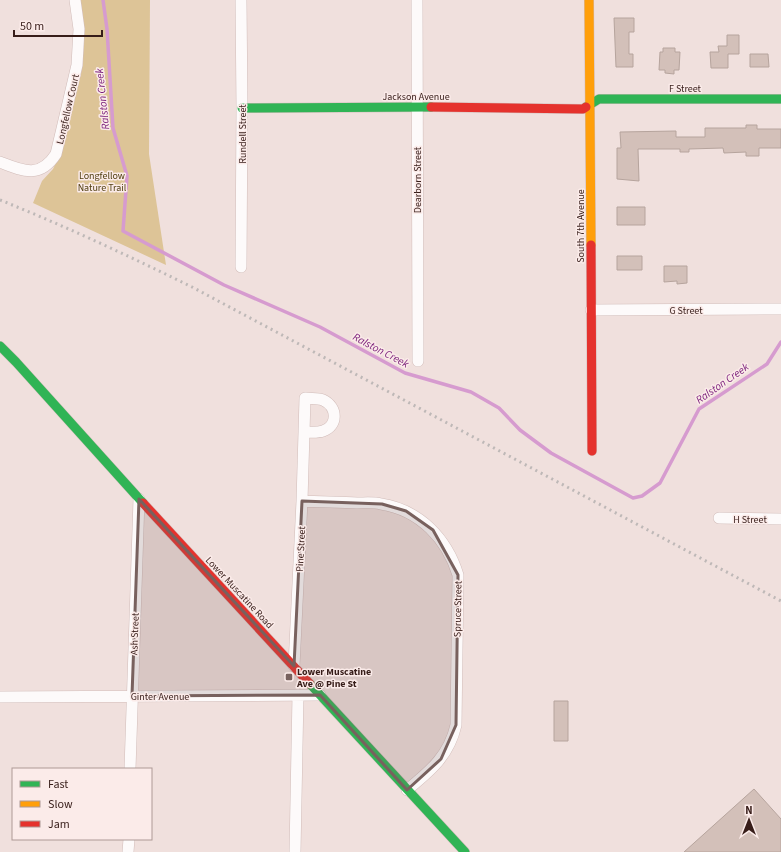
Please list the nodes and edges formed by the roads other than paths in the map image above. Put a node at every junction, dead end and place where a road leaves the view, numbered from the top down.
1 (75, 0) edge
2 (241, 0) edge
3 (417, 0) edge
4 (589, 0) edge
5 (781, 99) edge
6 (590, 105) junction
7 (416, 107) junction
8 (242, 108) junction
9 (0, 162) edge
10 (241, 267) dead end
11 (781, 309) edge
12 (591, 310) junction
13 (0, 346) edge
14 (418, 361) dead end
15 (304, 432) dead end
16 (592, 451) dead end
17 (139, 499) junction
18 (302, 501) junction
19 (719, 518) dead end
20 (781, 519) edge
21 (294, 666) junction
22 (298, 695) junction
23 (320, 695) junction
24 (132, 696) junction
25 (0, 697) edge
26 (130, 768) edge
27 (407, 790) junction
28 (129, 840) edge
29 (128, 852) edge
30 (295, 852) edge
31 (465, 852) edge

1 - 9 street, Longfellow Court
2 - 8 street, Rundell Street
3 - 7 street, Dearborn Street
4 - 6 street, South 7th Avenue
5 - 6 street, F Street
6 - 7 street, Jackson Avenue
6 - 12 street, South 7th Avenue
7 - 8 street, Jackson Avenue
7 - 14 street, Dearborn Street
8 - 10 street, Rundell Street
11 - 12 street, G Street
12 - 16 street, South 7th Avenue
13 - 17 street, Lower Muscatine Road
15 - 18 street, Pine Street
17 - 21 street, Lower Muscatine Road
17 - 24 street, Ash Street
18 - 21 street, Pine Street
18 - 27 street, Spruce Street
19 - 20 street, H Street
21 - 23 street, Lower Muscatine Road
22 - 23 street, Ginter Avenue
22 - 24 street, Ginter Avenue
22 - 30 street
23 - 27 street, Lower Muscatine Road
24 - 25 street, Ginter Avenue
24 - 26 street, Ash Street
27 - 31 street, Lower Muscatine Road
28 - 29 street

